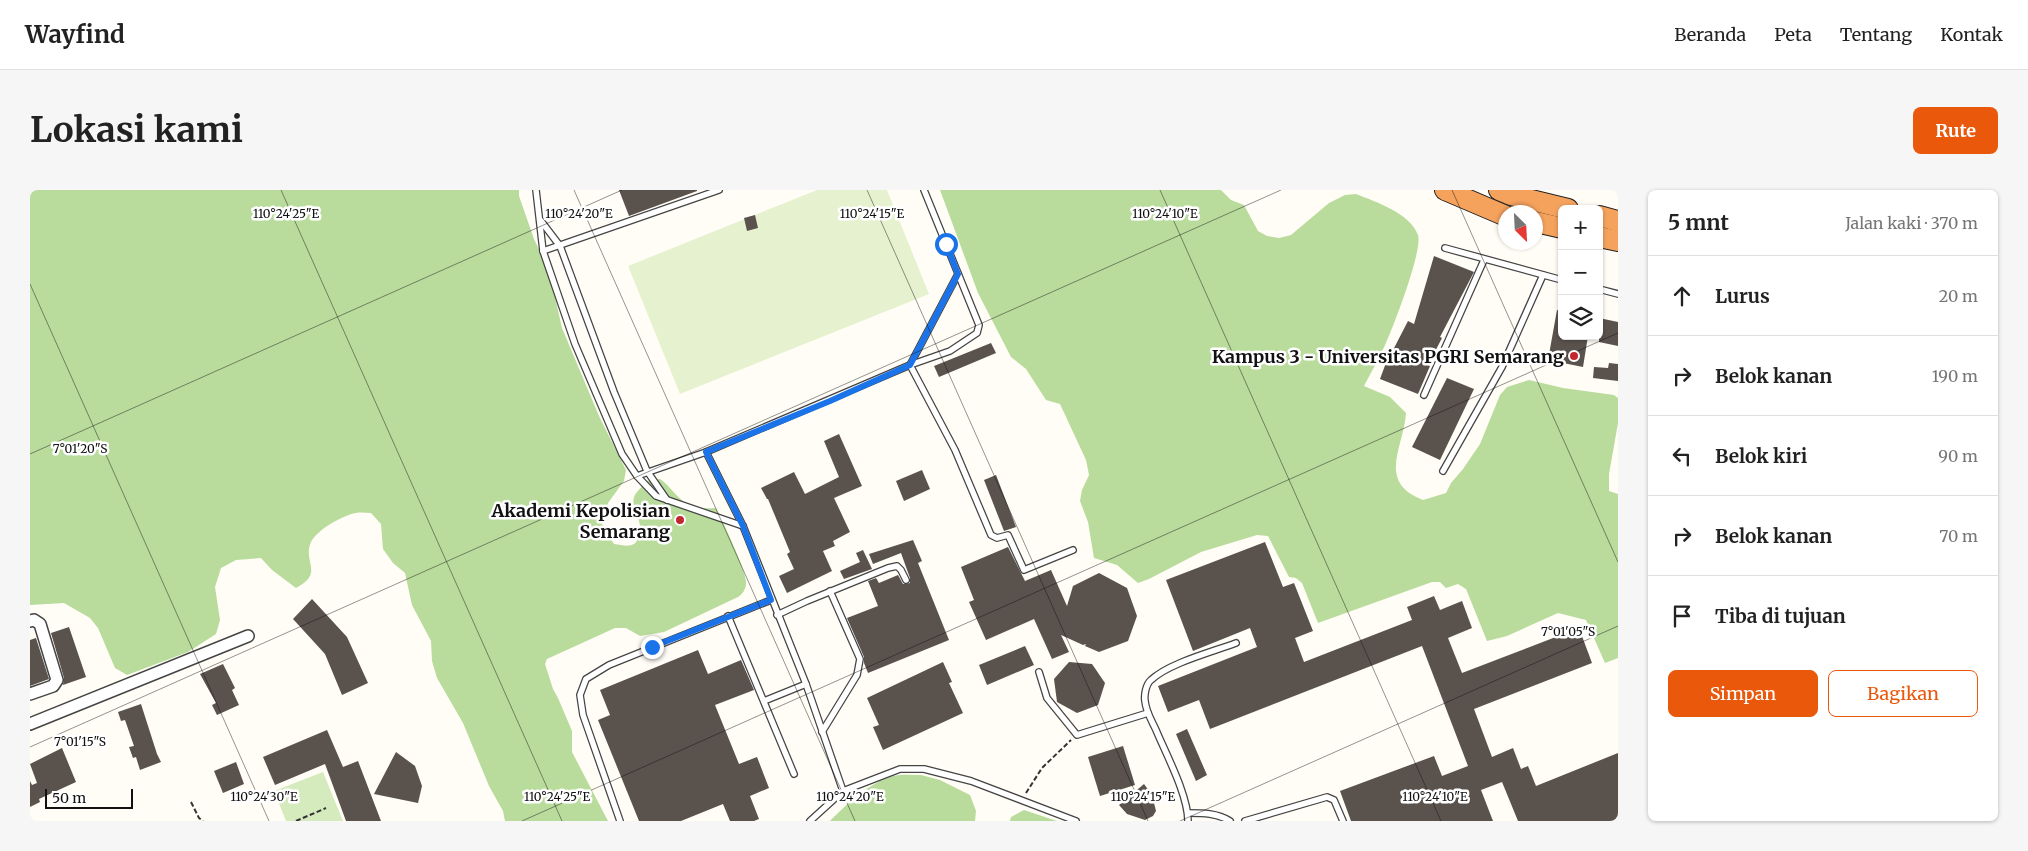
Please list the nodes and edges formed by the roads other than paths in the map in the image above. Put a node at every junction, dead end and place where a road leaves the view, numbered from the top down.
1 (536, 190) edge
2 (719, 190) edge
3 (924, 190) edge
4 (1445, 190) edge
5 (1499, 190) edge
6 (1558, 207) edge
7 (1498, 213) edge
8 (1603, 217) edge
9 (1618, 220) edge
10 (541, 221) junction
11 (1543, 224) edge
12 (1558, 227) edge
13 (1603, 238) edge
14 (1618, 241) edge
15 (560, 246) junction
16 (1445, 248) dead end
17 (543, 251) junction
18 (1484, 260) junction
19 (958, 274) junction
20 (1543, 275) junction
21 (1558, 279) edge
22 (1603, 290) edge
23 (1618, 294) edge
24 (910, 365) junction
25 (1424, 395) dead end
26 (706, 452) junction
27 (647, 471) junction
28 (1443, 472) dead end
29 (637, 476) junction
30 (668, 501) junction
31 (743, 526) junction
32 (1073, 550) dead end
33 (906, 580) dead end
34 (830, 591) junction
35 (771, 600) junction
36 (777, 615) junction
37 (728, 616) junction
38 (30, 621) edge
39 (248, 636) dead end
40 (1236, 643) dead end
41 (1039, 672) dead end
42 (806, 684) junction
43 (30, 694) edge
44 (764, 701) junction
45 (1148, 713) junction
46 (30, 724) edge
47 (822, 732) junction
48 (794, 774) dead end
49 (843, 791) junction
50 (1188, 813) junction
51 (620, 821) edge
52 (810, 821) edge
53 (1076, 821) edge
54 (1188, 821) edge
55 (1230, 821) edge
56 (1245, 821) edge
57 (1343, 821) edge

1 - 10 lane
2 - 15 lane
3 - 19 lane
4 - 7 highway
5 - 6 highway
8 - 9 highway
10 - 15 lane
10 - 17 lane
11 - 12 highway
13 - 14 highway
15 - 17 lane
15 - 27 lane
16 - 18 lane
17 - 29 lane
18 - 20 lane
18 - 25 lane
19 - 24 lane
19 - 24 lane
20 - 21 lane
20 - 28 lane
22 - 23 lane
24 - 26 lane
24 - 32 lane
26 - 27 lane
26 - 31 lane
27 - 29 lane
27 - 30 lane
29 - 30 lane
30 - 31 lane
31 - 35 lane
33 - 34 lane
34 - 36 lane
34 - 47 lane
35 - 36 lane
35 - 37 lane
36 - 42 lane
37 - 44 lane
37 - 51 lane
38 - 43 street
39 - 46 street
40 - 45 lane
41 - 45 lane
42 - 44 lane
42 - 47 lane
44 - 48 lane
45 - 50 lane
47 - 49 lane
49 - 52 lane
49 - 53 lane
50 - 54 lane
50 - 55 lane
56 - 57 lane

